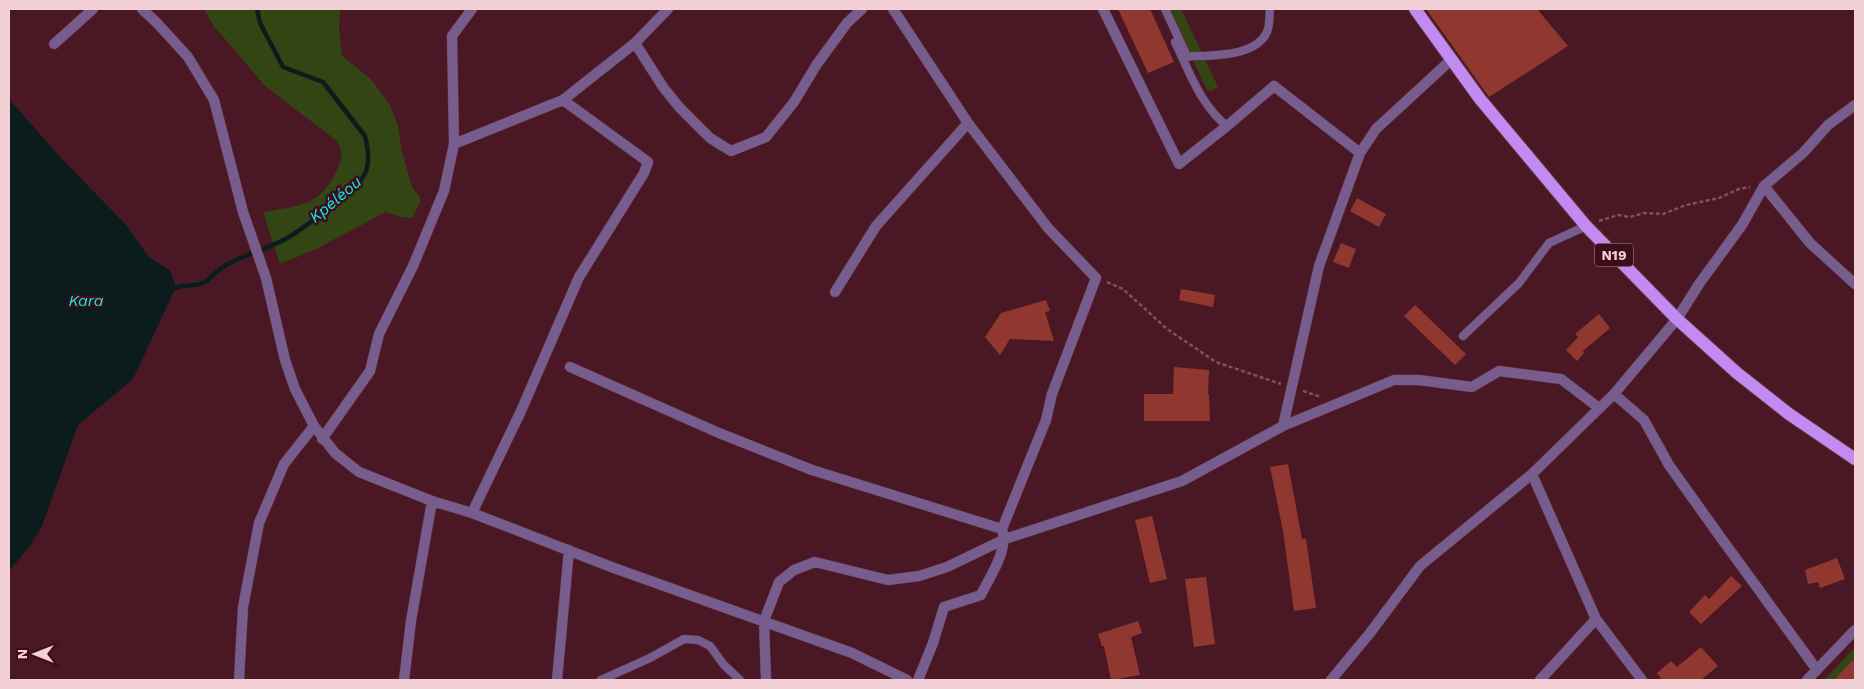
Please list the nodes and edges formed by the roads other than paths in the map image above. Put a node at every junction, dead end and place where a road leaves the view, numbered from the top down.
1 (93, 9) edge
2 (142, 9) edge
3 (472, 9) edge
4 (668, 9) edge
5 (862, 9) edge
6 (893, 9) edge
7 (1103, 9) edge
8 (1165, 9) edge
9 (1270, 9) edge
10 (1415, 9) edge
11 (1175, 42) dead end
12 (635, 43) junction
13 (54, 44) dead end
14 (1185, 58) junction
15 (1452, 59) junction
16 (563, 100) junction
17 (1855, 105) edge
18 (968, 122) junction
19 (1227, 126) junction
20 (454, 144) junction
21 (1360, 153) junction
22 (1764, 186) junction
23 (1586, 226) junction
24 (1855, 284) edge
25 (835, 292) dead end
26 (1677, 319) junction
27 (1463, 336) dead end
28 (570, 367) dead end
29 (1614, 394) junction
30 (1599, 408) junction
31 (314, 426) junction
32 (1283, 426) junction
33 (322, 438) junction
34 (1855, 459) edge
35 (1532, 474) junction
36 (432, 501) junction
37 (472, 514) junction
38 (1003, 534) junction
39 (569, 550) junction
40 (1596, 619) junction
41 (764, 621) junction
42 (1855, 630) edge
43 (1817, 670) junction
44 (239, 680) edge
45 (404, 680) edge
46 (557, 680) edge
47 (601, 680) edge
48 (740, 680) edge
49 (766, 680) edge
50 (907, 680) edge
51 (918, 680) edge
52 (1331, 680) edge
53 (1540, 680) edge
54 (1642, 680) edge
55 (1807, 680) edge

1 - 13 street
2 - 31 street
3 - 20 street
4 - 12 street
5 - 12 street
6 - 18 street
7 - 19 street
8 - 14 lane
9 - 14 lane
10 - 15 main road, N19
11 - 14 lane
12 - 16 street
14 - 19 lane
15 - 21 street
15 - 23 main road, N19
16 - 20 street
16 - 37 street
17 - 22 street
18 - 25 street
18 - 38 street
19 - 21 street
20 - 33 street
21 - 32 street
22 - 24 street
22 - 26 street
23 - 26 main road, N19
23 - 27 lane
26 - 29 street
26 - 34 main road, N19
28 - 38 street
29 - 30 street
29 - 43 street
30 - 32 street
30 - 35 street
31 - 33 street
31 - 44 street
32 - 38 street
33 - 36 street
35 - 40 street
35 - 52 street
36 - 37 street
36 - 45 street
37 - 39 street
38 - 41 street
38 - 51 street
39 - 41 street
39 - 46 street
40 - 53 street
40 - 54 street
41 - 49 street
41 - 50 street
42 - 43 street
43 - 55 street
47 - 48 lane

